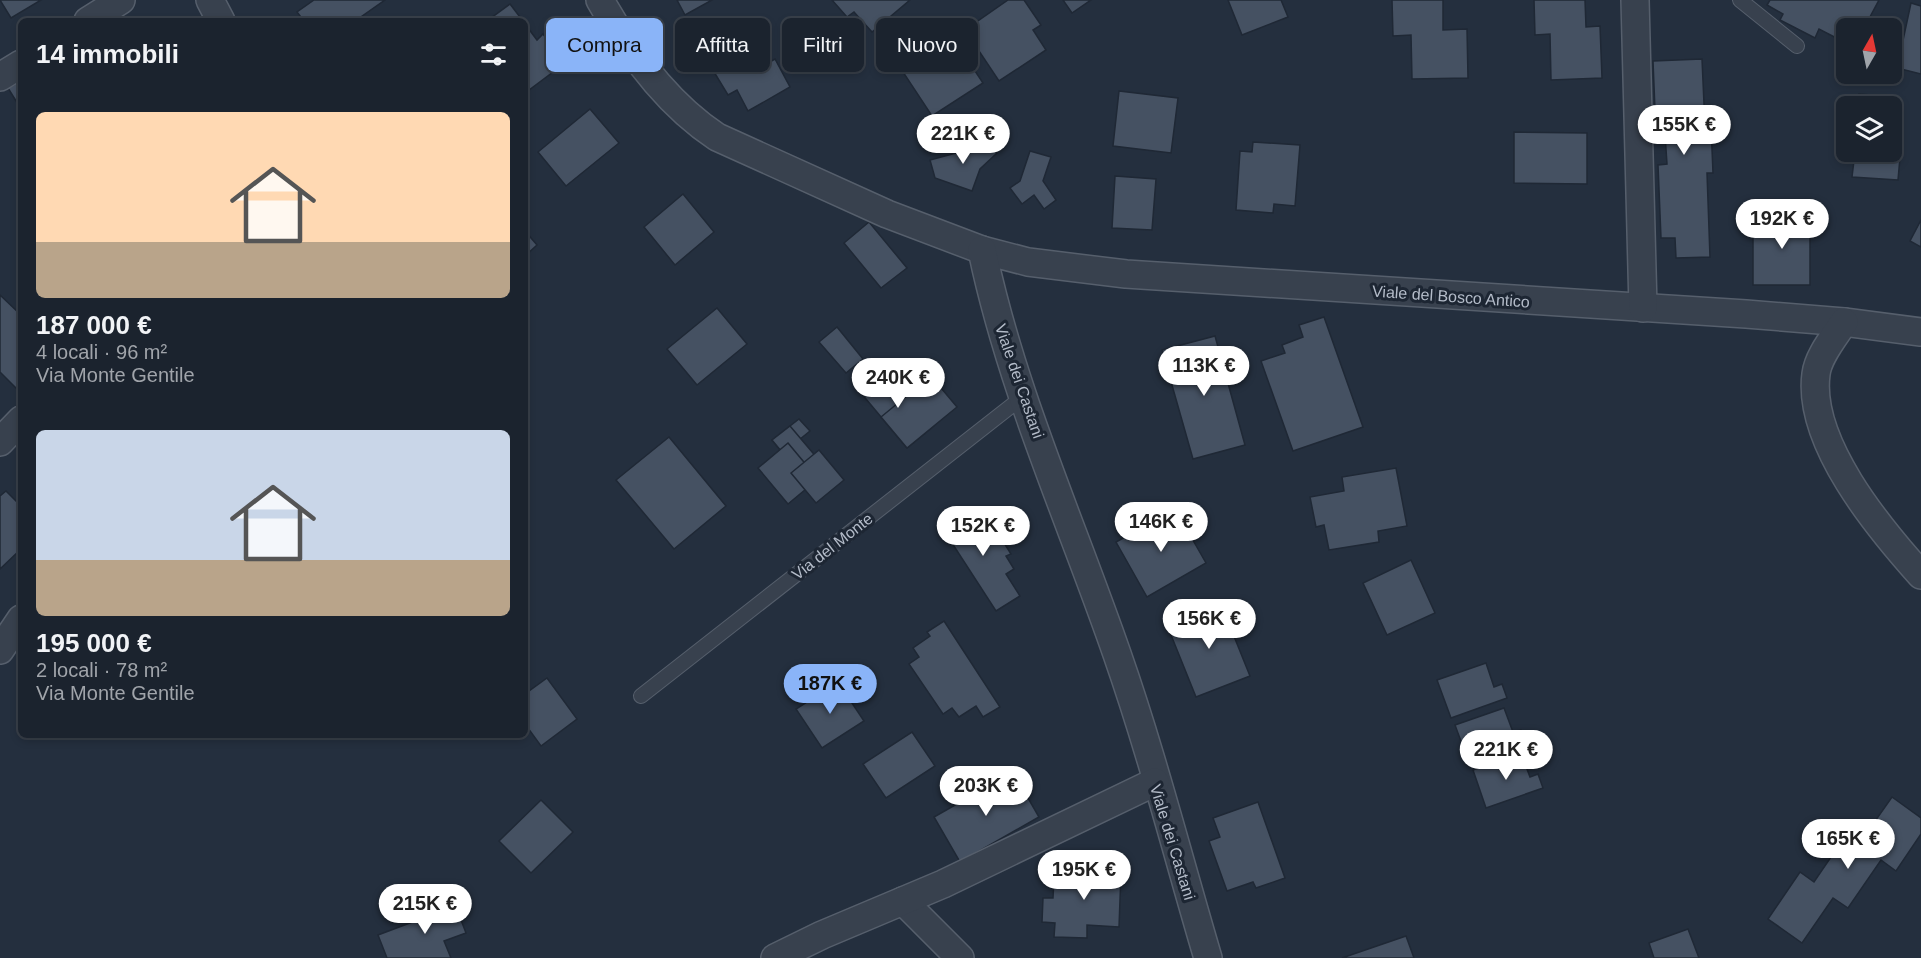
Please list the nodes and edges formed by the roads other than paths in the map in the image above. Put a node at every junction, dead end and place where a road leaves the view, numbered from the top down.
1 (121, 0) edge
2 (210, 0) edge
3 (600, 0) edge
4 (1635, 0) edge
5 (1740, 0) edge
6 (93, 18) edge
7 (219, 18) edge
8 (1797, 46) dead end
9 (18, 65) edge
10 (0, 77) edge
11 (982, 250) junction
12 (1642, 308) junction
13 (1845, 322) junction
14 (1921, 332) edge
15 (1024, 396) junction
16 (18, 423) edge
17 (0, 442) edge
18 (1921, 575) edge
19 (18, 623) edge
20 (0, 650) edge
21 (640, 696) dead end
22 (1155, 782) junction
23 (903, 901) junction
24 (775, 958) edge
25 (960, 958) edge
26 (1208, 958) edge

1 - 6 street
2 - 7 street
3 - 11 street
4 - 12 street
5 - 8 lane
9 - 10 street
11 - 12 street, Viale del Bosco Antico
11 - 15 street, Viale dei Castani
12 - 13 street, Viale del Bosco Antico
13 - 14 street, Viale del Bosco Antico
13 - 18 street
15 - 21 lane, Via del Monte
15 - 22 street, Viale dei Castani
16 - 17 street
19 - 20 street
22 - 23 street
22 - 26 street, Viale dei Castani
23 - 24 street
23 - 25 street

